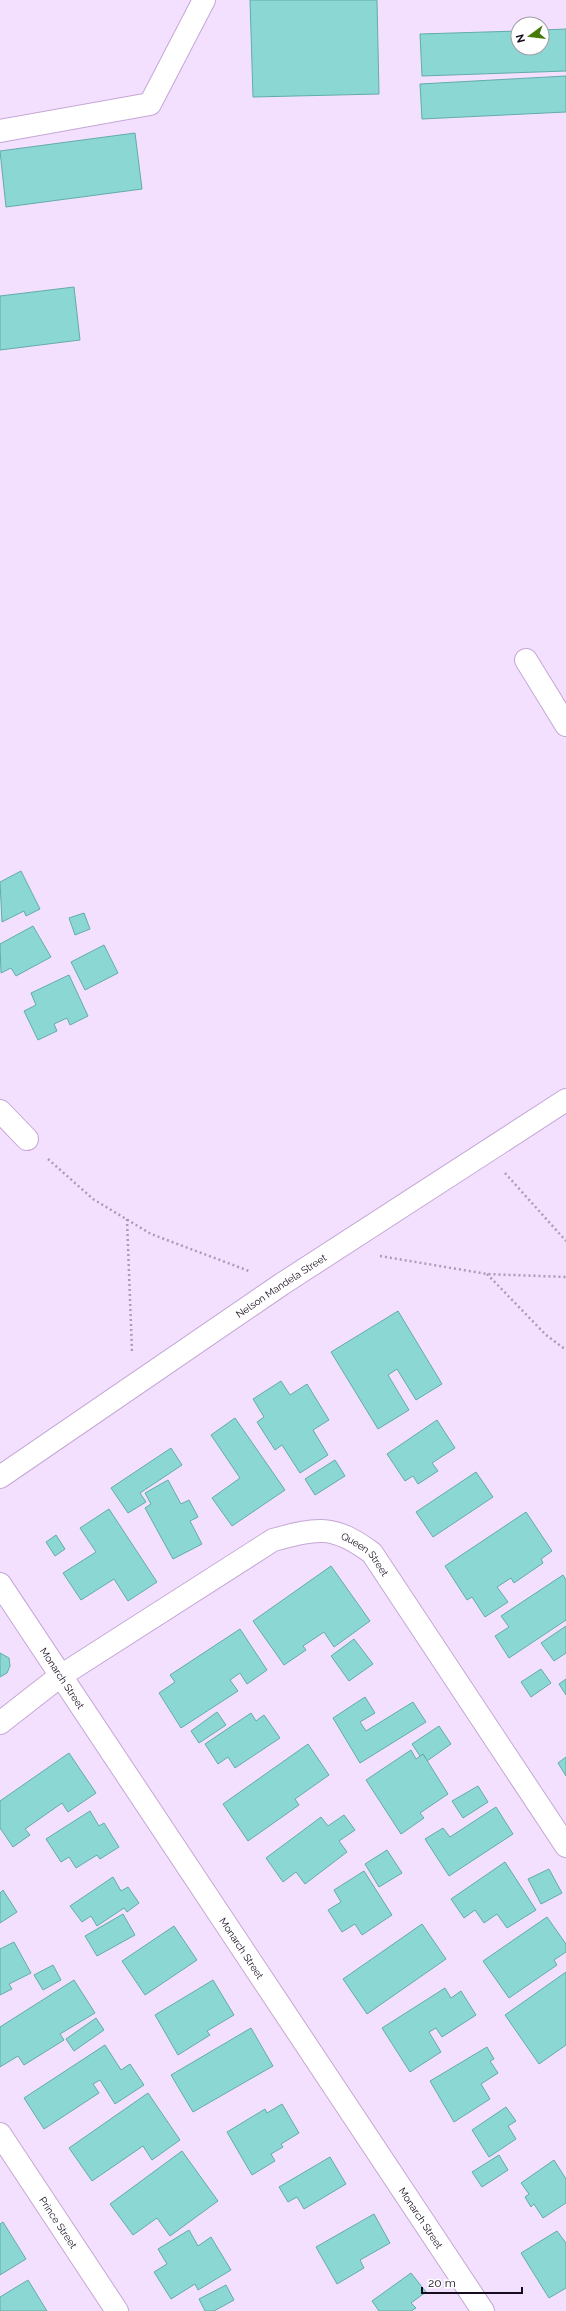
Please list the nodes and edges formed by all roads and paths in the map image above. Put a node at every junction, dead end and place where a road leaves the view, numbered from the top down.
1 (204, 0) edge
2 (0, 131) edge
3 (526, 660) dead end
4 (566, 725) edge
5 (566, 1100) edge
6 (0, 1111) edge
7 (27, 1139) joint
8 (487, 1152) junction
9 (127, 1219) junction
10 (566, 1241) edge
11 (335, 1249) junction
12 (487, 1274) junction
13 (566, 1277) edge
14 (282, 1284) junction
15 (566, 1350) edge
16 (133, 1385) junction
17 (0, 1477) edge
18 (0, 1584) edge
19 (59, 1677) junction
20 (0, 1723) edge
21 (566, 1846) edge
22 (0, 2134) edge
23 (117, 2311) edge
24 (483, 2311) edge

1 - 2 street
3 - 4 street
5 - 8 street, Nelson Mandela Street
6 - 7 street
7 - 9 path
8 - 10 path
8 - 11 street, Nelson Mandela Street
9 - 14 path
9 - 16 path
11 - 12 path
11 - 14 street, Nelson Mandela Street
12 - 13 path
12 - 15 path
14 - 16 street, Nelson Mandela Street
16 - 17 street, Nelson Mandela Street
18 - 19 street, Monarch Street
19 - 20 street
19 - 21 street, Queen Street
19 - 24 street, Monarch Street
22 - 23 street, Prince Street

